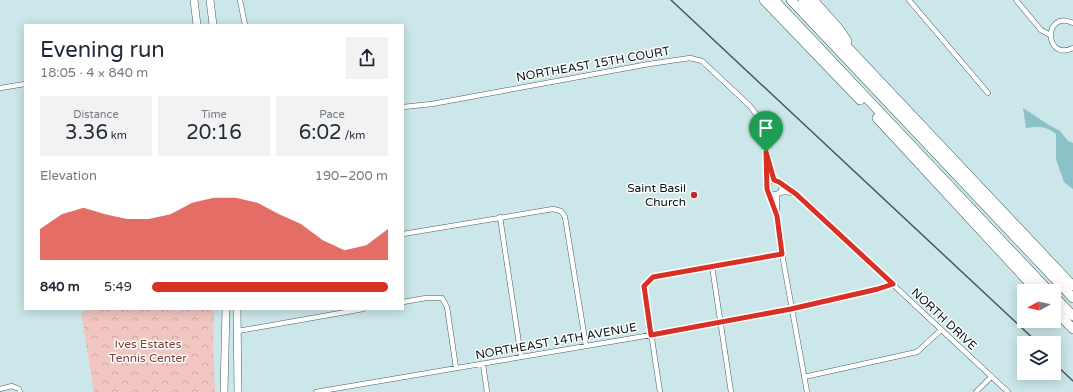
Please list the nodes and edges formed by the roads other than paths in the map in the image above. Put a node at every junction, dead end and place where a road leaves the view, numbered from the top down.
1 (194, 0) edge
2 (210, 0) edge
3 (240, 0) edge
4 (764, 0) edge
5 (774, 0) edge
6 (791, 0) edge
7 (802, 0) edge
8 (813, 0) edge
9 (909, 0) edge
10 (1016, 0) edge
11 (1073, 23) edge
12 (197, 24) edge
13 (212, 24) edge
14 (245, 24) edge
15 (1050, 35) junction
16 (1073, 48) edge
17 (854, 55) junction
18 (24, 84) edge
19 (0, 88) edge
20 (988, 92) dead end
21 (404, 107) edge
22 (766, 152) junction
23 (774, 180) junction
24 (780, 184) junction
25 (767, 189) junction
26 (778, 194) junction
27 (796, 194) junction
28 (777, 216) junction
29 (500, 217) junction
30 (404, 234) edge
31 (782, 254) junction
32 (712, 266) junction
33 (893, 284) junction
34 (1032, 284) edge
35 (1042, 284) edge
36 (1073, 286) edge
37 (1073, 298) edge
38 (404, 302) edge
39 (1061, 303) edge
40 (791, 309) junction
41 (226, 310) edge
42 (238, 310) edge
43 (357, 310) edge
44 (1061, 316) edge
45 (1073, 316) edge
46 (720, 322) junction
47 (1073, 329) edge
48 (941, 330) junction
49 (238, 331) junction
50 (651, 335) junction
51 (586, 346) junction
52 (521, 357) junction
53 (483, 364) junction
54 (456, 368) junction
55 (804, 377) junction
56 (991, 377) junction
57 (0, 389) edge
58 (20, 392) edge
59 (224, 392) edge
60 (238, 392) edge
61 (316, 392) edge
62 (488, 392) edge
63 (660, 392) edge
64 (731, 392) edge
65 (807, 392) edge
66 (976, 392) edge
67 (1008, 392) edge

1 - 12 main road
2 - 13 main road
3 - 14 street
4 - 34 highway
5 - 35 highway
6 - 37 highway
7 - 17 highway
8 - 17 highway
9 - 20 street
10 - 15 street
11 - 15 street
15 - 16 street
17 - 36 highway
18 - 19 street
21 - 22 street, NORTHEAST 15TH COURT
22 - 23 street
22 - 25 street
23 - 24 street
23 - 25 street
24 - 26 street
24 - 27 street, NORTH DRIVE
25 - 26 street
25 - 28 street
26 - 27 street
26 - 28 street
27 - 33 street, NORTH DRIVE
28 - 31 street
29 - 30 street
29 - 51 street
29 - 52 street
31 - 32 street
31 - 40 street
32 - 46 street
32 - 50 street
33 - 40 street, NORTHEAST 14TH AVENUE
33 - 48 street, NORTH DRIVE
38 - 54 street
39 - 45 highway
40 - 46 street, NORTHEAST 14TH AVENUE
40 - 55 street
41 - 59 main road
42 - 49 main road
43 - 49 street
44 - 47 highway
46 - 50 street, NORTHEAST 14TH AVENUE
46 - 64 street
48 - 55 street
48 - 56 street, NORTH DRIVE
49 - 60 main road
50 - 51 street, NORTHEAST 14TH AVENUE
50 - 63 street
51 - 52 street, NORTHEAST 14TH AVENUE
52 - 53 street, NORTHEAST 14TH AVENUE
53 - 54 street, NORTHEAST 14TH AVENUE
53 - 62 street
54 - 61 street, NORTHEAST 14TH AVENUE
55 - 65 street
56 - 66 street
56 - 67 street, NORTH DRIVE
57 - 58 street

